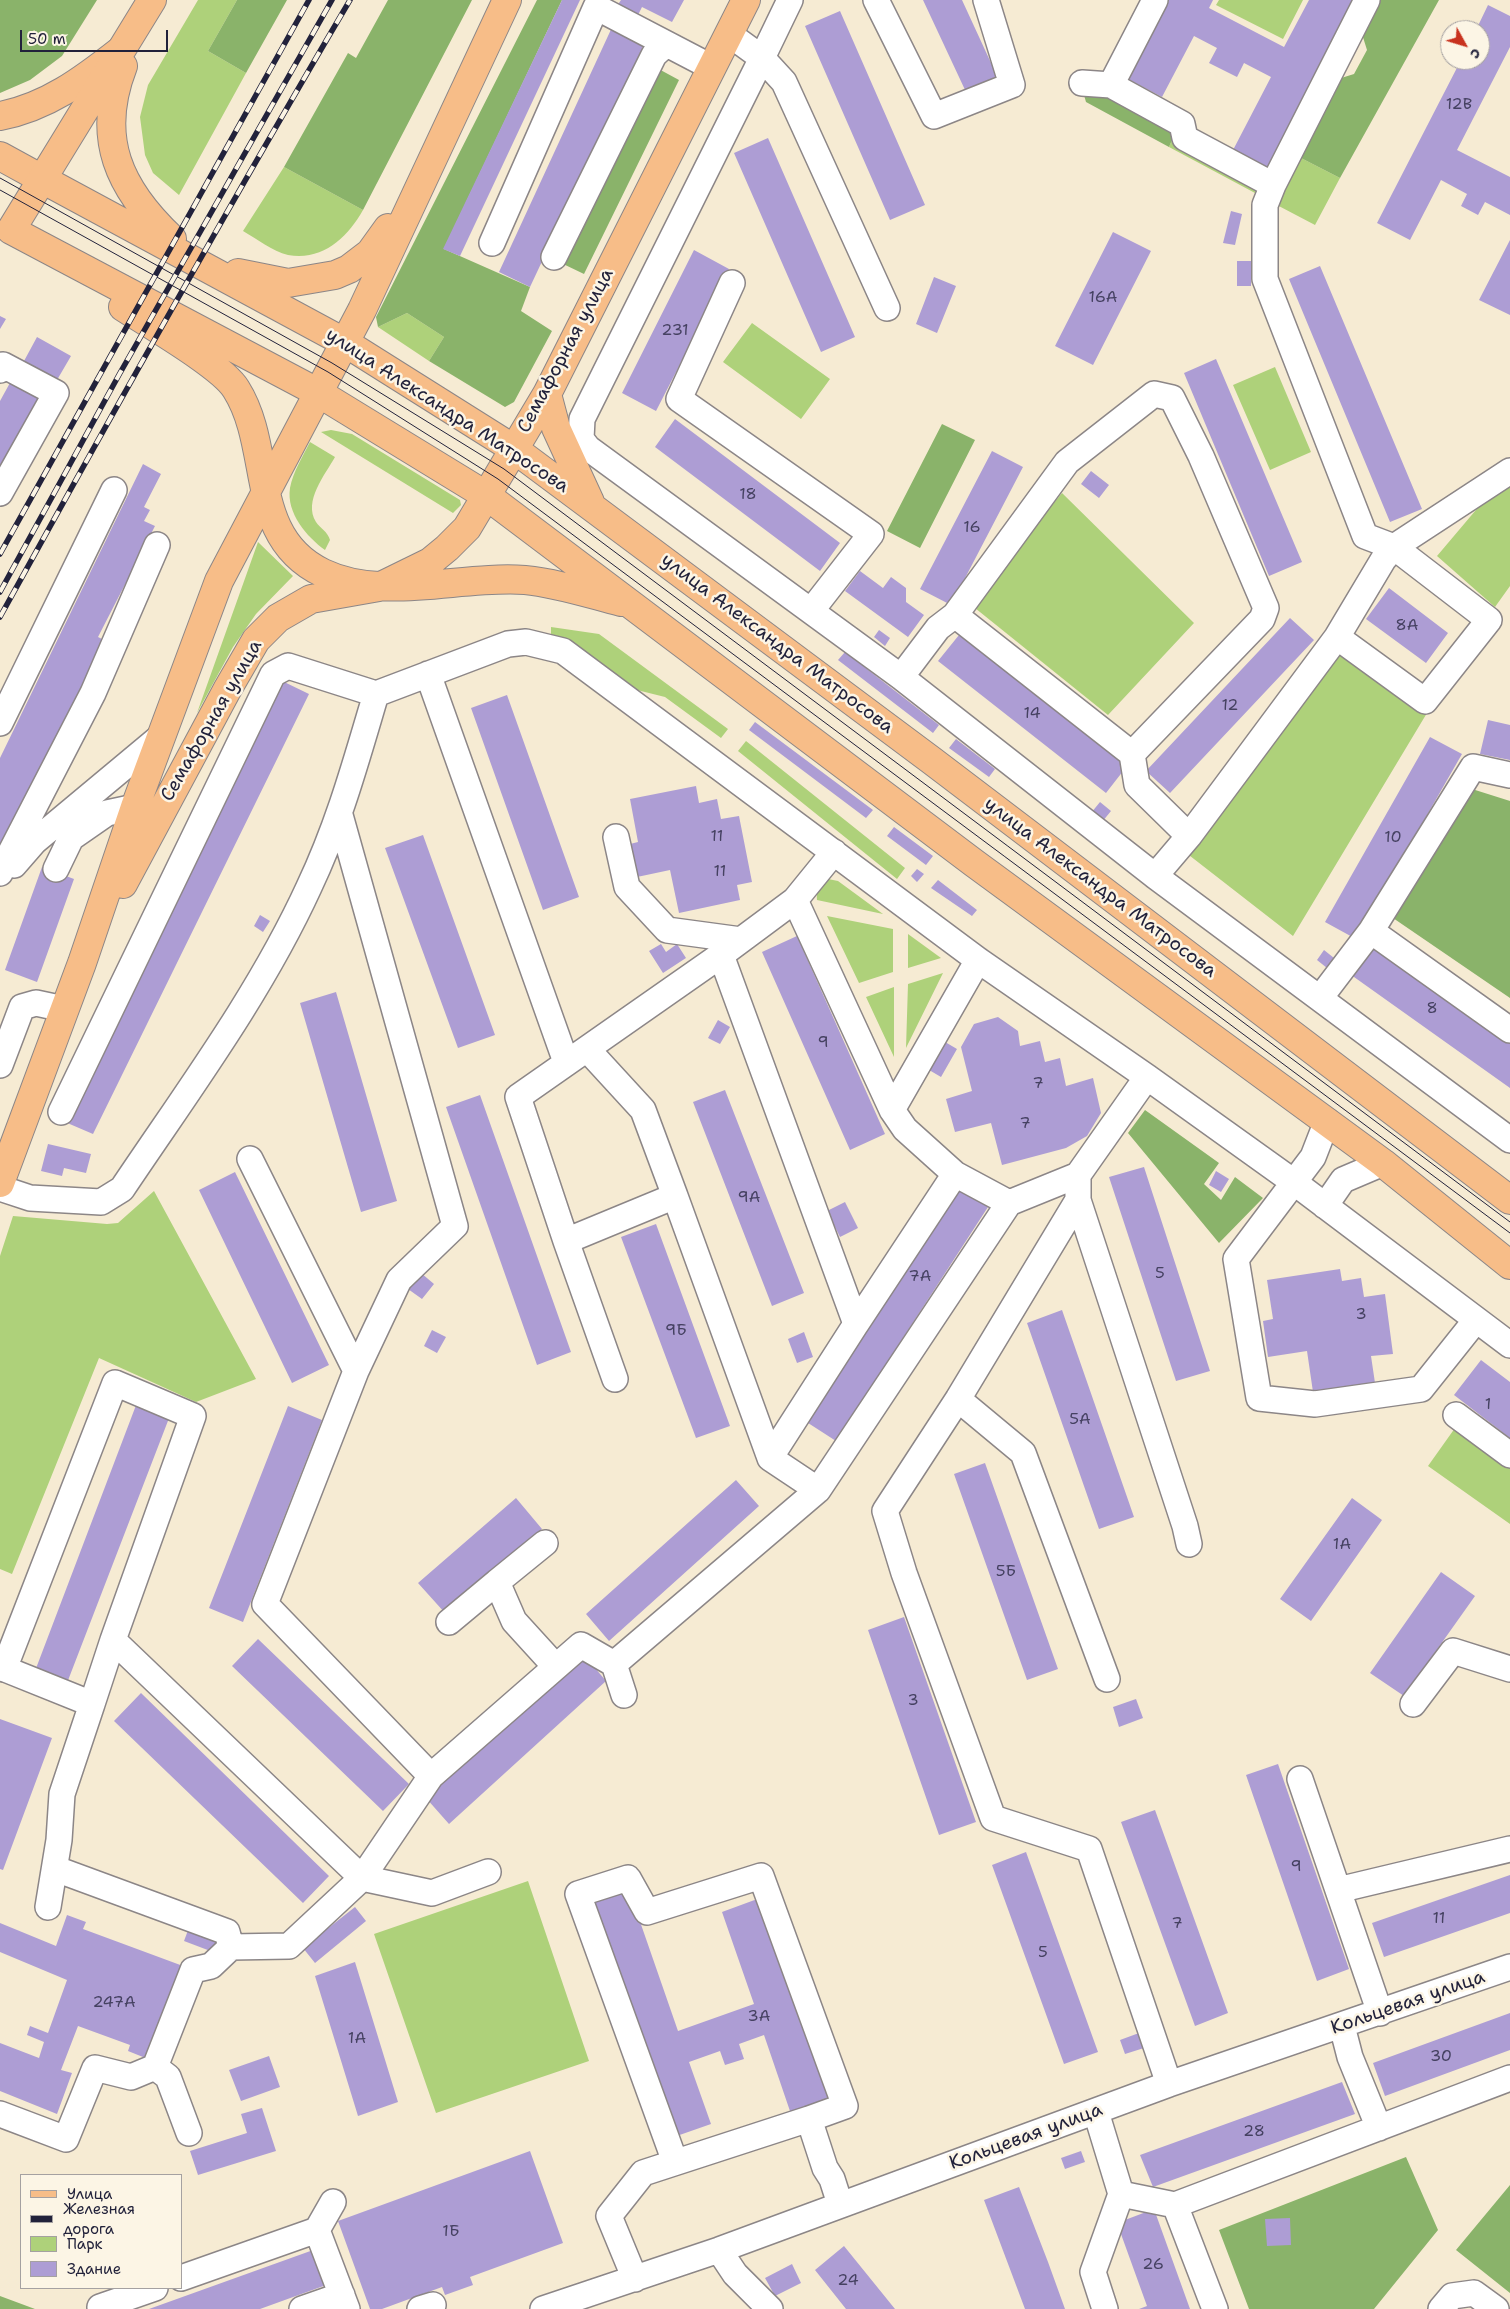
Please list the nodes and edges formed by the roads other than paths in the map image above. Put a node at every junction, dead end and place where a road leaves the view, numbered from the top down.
1 (508, 0) edge
2 (746, 0) edge
3 (790, 0) edge
4 (876, 0) edge
5 (986, 0) edge
6 (1155, 0) edge
7 (1368, 0) edge
8 (596, 3) edge
9 (149, 5) edge
10 (729, 34) junction
11 (666, 44) junction
12 (121, 50) junction
13 (762, 58) junction
14 (711, 67) junction
15 (1082, 83) dead end
16 (1111, 85) junction
17 (0, 116) edge
18 (0, 156) edge
19 (42, 179) junction
20 (421, 182) junction
21 (1273, 185) junction
22 (6, 226) edge
23 (492, 244) dead end
24 (42, 246) junction
25 (554, 257) dead end
26 (192, 258) junction
27 (732, 284) dead end
28 (887, 308) dead end
29 (344, 342) junction
30 (0, 370) edge
31 (317, 392) junction
32 (547, 394) junction
33 (514, 449) junction
34 (1510, 471) edge
35 (114, 490) dead end
36 (265, 491) junction
37 (0, 493) edge
38 (487, 496) junction
39 (592, 506) junction
40 (157, 546) dead end
41 (1394, 547) junction
42 (379, 587) junction
43 (634, 606) junction
44 (811, 611) junction
45 (955, 615) junction
46 (1337, 636) junction
47 (428, 674) junction
48 (901, 677) junction
49 (376, 694) junction
50 (0, 723) edge
51 (160, 737) junction
52 (1132, 754) junction
53 (1510, 775) edge
54 (135, 807) junction
55 (340, 815) junction
56 (1190, 836) junction
57 (616, 837) dead end
58 (834, 852) junction
59 (56, 869) dead end
60 (0, 873) edge
61 (1155, 876) junction
62 (0, 882) edge
63 (795, 900) junction
64 (1370, 931) junction
65 (740, 940) junction
66 (721, 955) junction
67 (978, 960) junction
68 (82, 963) junction
69 (1320, 998) junction
70 (64, 1009) junction
71 (1510, 1030) edge
72 (587, 1049) junction
73 (566, 1062) junction
74 (0, 1065) edge
75 (1147, 1077) junction
76 (892, 1110) junction
77 (61, 1112) dead end
78 (1327, 1121) junction
79 (1510, 1140) edge
80 (250, 1159) dead end
81 (1383, 1163) junction
82 (955, 1174) junction
83 (1078, 1175) junction
84 (0, 1183) edge
85 (1295, 1183) junction
86 (0, 1188) edge
87 (675, 1196) junction
88 (1078, 1200) junction
89 (1510, 1200) edge
90 (1009, 1203) junction
91 (1325, 1206) junction
92 (566, 1240) junction
93 (1510, 1265) edge
94 (1476, 1320) junction
95 (856, 1324) junction
96 (1510, 1345) edge
97 (356, 1372) junction
98 (615, 1379) dead end
99 (958, 1399) junction
100 (1456, 1415) dead end
101 (1510, 1455) edge
102 (770, 1458) junction
103 (818, 1490) junction
104 (545, 1543) dead end
105 (1189, 1544) dead end
106 (497, 1582) junction
107 (449, 1622) dead end
108 (113, 1640) junction
109 (614, 1664) junction
110 (555, 1666) junction
111 (2, 1668) edge
112 (1510, 1669) edge
113 (1107, 1679) dead end
114 (624, 1695) dead end
115 (92, 1704) junction
116 (1414, 1704) dead end
117 (431, 1776) junction
118 (1300, 1779) dead end
119 (1510, 1849) edge
120 (56, 1869) junction
121 (488, 1872) dead end
122 (362, 1878) junction
123 (1338, 1890) junction
124 (48, 1907) dead end
125 (231, 1947) junction
126 (1510, 1967) edge
127 (1380, 2014) junction
128 (1342, 2026) junction
129 (155, 2067) junction
130 (1510, 2078) edge
131 (1169, 2084) junction
132 (1096, 2112) junction
133 (0, 2114) edge
134 (809, 2118) junction
135 (1379, 2128) junction
136 (189, 2134) dead end
137 (675, 2162) junction
138 (1121, 2194) junction
139 (333, 2202) dead end
140 (840, 2204) junction
141 (1175, 2205) junction
142 (317, 2230) junction
143 (719, 2250) junction
144 (182, 2278) edge
145 (635, 2279) junction
146 (151, 2289) edge
147 (98, 2301) edge
148 (344, 2302) edge
149 (302, 2309) edge
150 (544, 2309) edge
151 (770, 2309) edge
152 (1105, 2309) edge
153 (1216, 2309) edge
154 (1441, 2309) edge
155 (1496, 2309) edge

1 - 20 main road, Семафорная улица
2 - 10 main road, Семафорная улица
3 - 13 street
4 - 5 street
6 - 16 street
7 - 21 street
8 - 11 street
8 - 23 street
9 - 12 main road
9 - 26 main road
10 - 13 street
10 - 14 main road, Семафорная улица
11 - 14 street
11 - 25 street
12 - 17 main road
12 - 19 main road
13 - 28 street
13 - 44 street
14 - 32 main road, Семафорная улица
15 - 16 street
16 - 21 street
18 - 19 main road, улица Александра Матросова
19 - 22 main road
19 - 26 main road, улица Александра Матросова
20 - 26 main road
20 - 29 main road, Семафорная улица
21 - 41 street
22 - 24 main road
24 - 31 main road
24 - 36 main road
26 - 29 main road, улица Александра Матросова
27 - 44 street
29 - 31 main road, Семафорная улица
29 - 33 main road, улица Александра Матросова
30 - 37 street
31 - 36 main road, Семафорная улица
31 - 38 main road
32 - 33 main road, Семафорная улица
32 - 39 main road
33 - 38 main road, Семафорная улица
33 - 39 main road, улица Александра Матросова
34 - 41 street
35 - 50 street
36 - 42 main road
36 - 51 main road, Семафорная улица
38 - 42 main road, Семафорная улица
38 - 43 main road
39 - 89 main road, улица Александра Матросова
40 - 60 street
41 - 46 street
41 - 46 street
42 - 43 main road
42 - 68 main road, Семафорная улица
43 - 78 main road
44 - 48 street
45 - 48 street
45 - 52 street
45 - 52 street
46 - 56 street
47 - 49 street
47 - 58 street
47 - 73 street
48 - 61 street
49 - 55 street
49 - 77 street
51 - 54 main road, Семафорная улица
51 - 62 street
52 - 56 street
53 - 64 street
54 - 59 street
54 - 68 main road, Семафорная улица
55 - 86 street
55 - 97 street
56 - 61 street
57 - 65 street
58 - 63 street
58 - 67 street
61 - 69 street
63 - 65 street
63 - 76 street
64 - 69 street
64 - 71 street
65 - 66 street
66 - 72 street
66 - 95 street
67 - 75 street
67 - 76 street
68 - 70 main road, Семафорная улица
69 - 79 street
70 - 74 street
70 - 84 main road, Семафорная улица
72 - 73 street
72 - 87 street
73 - 92 street
75 - 83 street
75 - 85 street
76 - 82 street
78 - 81 main road
78 - 85 street
80 - 97 street
81 - 91 street
81 - 93 main road
82 - 90 street
82 - 95 street
83 - 88 street
83 - 90 street
85 - 91 street
85 - 94 street
87 - 92 street
87 - 102 street
88 - 99 street
88 - 105 street
90 - 103 street
91 - 94 street
92 - 98 street
94 - 96 street
95 - 102 street
97 - 117 street
99 - 113 street
99 - 131 street
100 - 101 street
102 - 103 street
103 - 109 street
104 - 106 street
106 - 107 street
106 - 110 street
108 - 111 street
108 - 115 street
108 - 122 street
109 - 110 street
109 - 114 street
110 - 117 street
111 - 115 street
112 - 116 street
115 - 120 street
117 - 122 street
118 - 123 street
119 - 123 street
120 - 124 street
120 - 125 street
121 - 122 street
122 - 125 street
123 - 127 street
125 - 129 street
126 - 127 street, Кольцевая улица
127 - 128 street, Кольцевая улица
128 - 131 street, Кольцевая улица
128 - 135 street
129 - 133 street
129 - 136 street
130 - 135 street
131 - 132 street, Кольцевая улица
132 - 138 street
132 - 140 street, Кольцевая улица
134 - 137 street
134 - 137 street
134 - 140 street
135 - 141 street
137 - 145 street
138 - 141 street
138 - 152 street
139 - 142 street
140 - 143 street, Кольцевая улица
141 - 153 street
142 - 144 street
142 - 148 street
143 - 145 street, Кольцевая улица
143 - 151 street
145 - 150 street, Кольцевая улица
146 - 147 street
148 - 149 street
154 - 155 street

